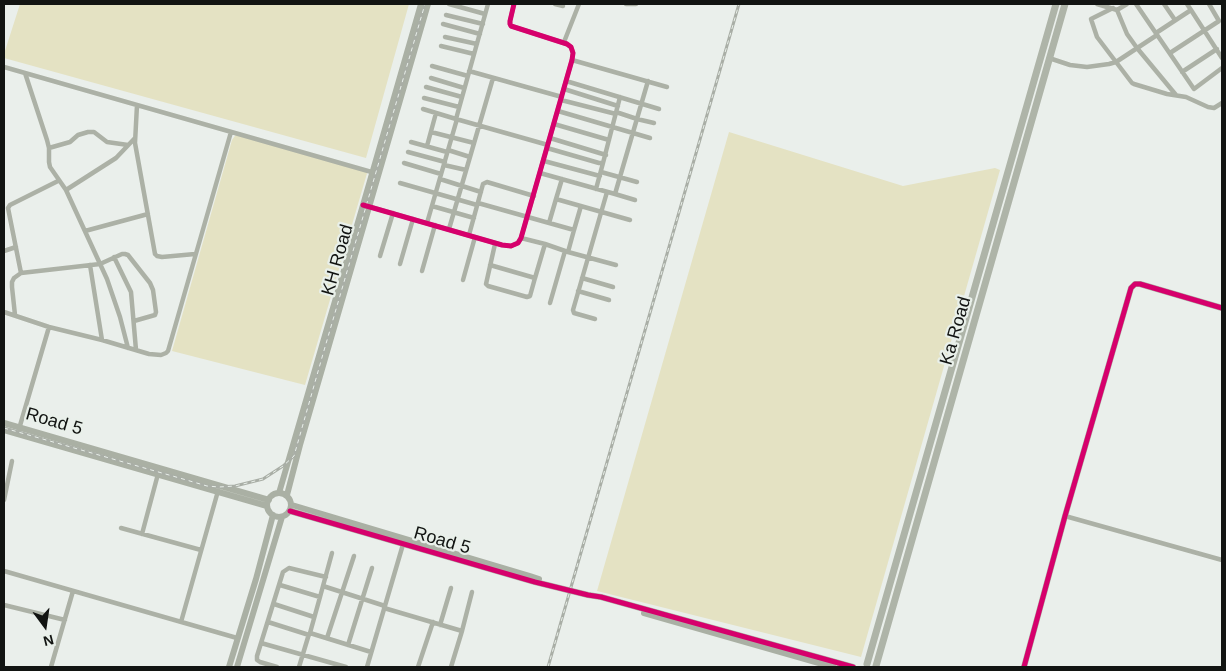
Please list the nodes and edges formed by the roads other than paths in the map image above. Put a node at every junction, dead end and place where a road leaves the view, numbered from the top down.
1 (421, 4) edge
2 (428, 4) edge
3 (449, 4) edge
4 (488, 4) edge
5 (506, 4) edge
6 (555, 4) edge
7 (579, 4) edge
8 (626, 4) edge
9 (636, 4) edge
10 (1056, 4) edge
11 (1064, 4) edge
12 (1097, 4) edge
13 (1127, 4) edge
14 (1136, 4) edge
15 (1187, 4) edge
16 (1209, 4) edge
17 (514, 5) edge
18 (1166, 5) edge
19 (467, 6) edge
20 (563, 6) dead end
21 (1115, 9) junction
22 (1191, 10) junction
23 (485, 14) junction
24 (446, 15) dead end
25 (1175, 20) junction
26 (1220, 23) edge
27 (443, 24) dead end
28 (483, 24) junction
29 (1204, 30) junction
30 (480, 34) junction
31 (1157, 34) junction
32 (445, 37) dead end
33 (564, 42) junction
34 (477, 44) junction
35 (440, 46) dead end
36 (1137, 48) junction
37 (1217, 49) junction
38 (1170, 53) junction
39 (474, 54) junction
40 (1049, 58) junction
41 (1222, 58) edge
42 (572, 60) junction
43 (1116, 62) junction
44 (432, 66) dead end
45 (4, 68) edge
46 (1222, 68) edge
47 (1182, 72) junction
48 (25, 74) junction
49 (468, 74) junction
50 (431, 78) dead end
51 (492, 78) junction
52 (566, 81) junction
53 (648, 81) junction
54 (426, 87) dead end
55 (668, 87) dead end
56 (464, 88) junction
57 (564, 90) junction
58 (1176, 95) junction
59 (462, 97) junction
60 (620, 97) junction
61 (424, 98) dead end
62 (561, 98) junction
63 (641, 103) junction
64 (1222, 103) edge
65 (137, 105) junction
66 (618, 106) junction
67 (459, 107) junction
68 (423, 109) dead end
69 (659, 109) dead end
70 (558, 111) junction
71 (436, 113) junction
72 (616, 113) junction
73 (456, 119) junction
74 (637, 119) junction
75 (654, 123) dead end
76 (554, 124) junction
77 (479, 125) junction
78 (613, 127) junction
79 (231, 132) junction
80 (431, 132) junction
81 (632, 134) junction
82 (452, 137) junction
83 (135, 138) junction
84 (550, 138) junction
85 (650, 138) dead end
86 (609, 140) junction
87 (410, 142) dead end
88 (474, 143) junction
89 (128, 145) junction
90 (427, 146) junction
91 (548, 146) junction
92 (49, 148) junction
93 (447, 151) junction
94 (408, 152) dead end
95 (606, 155) junction
96 (470, 157) junction
97 (544, 160) junction
98 (603, 162) junction
99 (404, 163) dead end
100 (444, 163) junction
101 (466, 170) junction
102 (376, 173) junction
103 (540, 173) junction
104 (442, 174) junction
105 (600, 174) junction
106 (620, 177) junction
107 (440, 179) junction
108 (562, 179) junction
109 (58, 181) junction
110 (637, 182) dead end
111 (400, 183) dead end
112 (461, 185) junction
113 (596, 189) junction
114 (66, 190) junction
115 (481, 192) junction
116 (607, 192) junction
117 (436, 193) junction
118 (615, 194) junction
119 (534, 196) junction
120 (556, 199) junction
121 (457, 200) junction
122 (635, 200) dead end
123 (4, 204) edge
124 (478, 204) junction
125 (366, 206) junction
126 (432, 206) junction
127 (581, 206) junction
128 (8, 208) junction
129 (454, 212) junction
130 (601, 212) junction
131 (148, 214) junction
132 (393, 214) junction
133 (6, 217) edge
134 (527, 217) junction
135 (474, 218) junction
136 (413, 219) junction
137 (630, 220) dead end
138 (427, 223) junction
139 (550, 223) junction
140 (435, 226) junction
141 (449, 229) junction
142 (574, 230) junction
143 (85, 231) junction
144 (469, 235) junction
145 (475, 237) junction
146 (521, 238) junction
147 (495, 244) junction
148 (545, 244) junction
149 (16, 247) junction
150 (4, 251) edge
151 (567, 251) junction
152 (196, 254) junction
153 (380, 256) dead end
154 (114, 257) junction
155 (588, 257) junction
156 (100, 264) junction
157 (400, 264) dead end
158 (90, 265) junction
159 (490, 265) junction
160 (616, 265) dead end
161 (422, 271) dead end
162 (21, 273) junction
163 (536, 278) junction
164 (582, 278) junction
165 (463, 280) dead end
166 (613, 287) dead end
167 (578, 291) junction
168 (972, 299) junction
169 (609, 300) dead end
170 (980, 301) junction
171 (550, 303) dead end
172 (1222, 308) edge
173 (4, 312) edge
174 (15, 315) junction
175 (595, 319) dead end
176 (134, 320) junction
177 (49, 327) junction
178 (102, 340) junction
179 (128, 348) junction
180 (136, 350) junction
181 (4, 424) edge
182 (4, 430) edge
183 (19, 431) junction
184 (12, 461) dead end
185 (158, 474) junction
186 (918, 486) junction
187 (926, 488) junction
188 (218, 491) junction
189 (279, 493) junction
190 (287, 496) junction
191 (4, 500) edge
192 (268, 503) junction
193 (291, 508) junction
194 (273, 516) junction
195 (1065, 516) junction
196 (282, 517) junction
197 (121, 528) dead end
198 (142, 534) junction
199 (404, 541) junction
200 (201, 550) junction
201 (332, 553) dead end
202 (354, 556) dead end
203 (1222, 560) edge
204 (372, 568) dead end
205 (4, 571) edge
206 (326, 577) junction
207 (280, 585) junction
208 (324, 586) junction
209 (451, 588) dead end
210 (73, 591) junction
211 (342, 592) junction
212 (472, 592) dead end
213 (588, 595) junction
214 (320, 597) junction
215 (363, 599) junction
216 (274, 604) junction
217 (4, 605) edge
218 (384, 607) junction
219 (314, 617) junction
220 (65, 620) junction
221 (181, 622) junction
222 (268, 622) junction
223 (432, 622) junction
224 (440, 625) junction
225 (462, 631) junction
226 (309, 634) junction
227 (237, 638) junction
228 (327, 638) junction
229 (261, 643) junction
230 (348, 645) junction
231 (371, 652) junction
232 (303, 655) junction
233 (324, 661) junction
234 (865, 666) edge
235 (51, 667) edge
236 (228, 667) edge
237 (237, 667) edge
238 (277, 667) edge
239 (299, 667) edge
240 (321, 667) edge
241 (346, 667) edge
242 (367, 667) edge
243 (418, 667) edge
244 (450, 667) edge
245 (833, 667) edge
246 (853, 667) edge
247 (876, 667) edge
248 (1024, 667) edge

1 - 102 street, KH Road
2 - 102 street, KH Road
3 - 19 street
4 - 23 street
5 - 17 street
6 - 20 street
7 - 33 street
8 - 9 street
10 - 168 main road, Ka Road
11 - 40 main road, Ka Road
12 - 21 street
13 - 21 street
14 - 31 street
15 - 22 street
16 - 26 street
17 - 33 street
18 - 25 street
19 - 23 street
21 - 36 street
21 - 43 street
22 - 25 street
22 - 29 street
23 - 28 street
24 - 28 street
25 - 31 street
26 - 29 street
27 - 30 street
28 - 30 street
29 - 37 street
29 - 38 street
30 - 34 street
31 - 36 street
31 - 38 street
32 - 34 street
33 - 42 street
34 - 39 street
35 - 39 street
36 - 43 street
36 - 58 street
37 - 41 street
37 - 47 street
38 - 47 street
39 - 49 street
40 - 43 street
40 - 170 main road, Ka Road
42 - 52 street
42 - 53 street
43 - 58 street
44 - 49 street
45 - 48 street
46 - 47 street
48 - 65 street
48 - 92 street
49 - 51 street
49 - 56 street
50 - 56 street
51 - 62 street
51 - 77 street
52 - 57 street
52 - 60 street
53 - 55 street
53 - 63 street
54 - 59 street
56 - 59 street
57 - 62 street
57 - 66 street
58 - 64 street
59 - 67 street
60 - 63 street
60 - 66 street
61 - 67 street
62 - 70 street
62 - 72 street
63 - 69 street
63 - 74 street
65 - 79 street
65 - 83 street
66 - 72 street
67 - 73 street
68 - 71 street
70 - 76 street
70 - 78 street
71 - 73 street
71 - 80 street
72 - 74 street
72 - 78 street
73 - 77 street
73 - 82 street
74 - 75 street
74 - 81 street
76 - 84 street
76 - 86 street
77 - 88 street
77 - 91 street
78 - 81 street
78 - 86 street
79 - 102 street
79 - 152 street
80 - 82 street
80 - 90 street
81 - 85 street
81 - 106 street
82 - 88 street
82 - 93 street
83 - 89 street
83 - 131 street
84 - 91 street
84 - 95 street
86 - 95 street
87 - 90 street
88 - 96 street
89 - 92 street
89 - 114 street
90 - 93 street
91 - 97 street
91 - 98 street
92 - 109 street
93 - 96 street
93 - 100 street
94 - 100 street
95 - 98 street
96 - 101 street
97 - 103 street
97 - 105 street
98 - 105 street
99 - 104 street
100 - 101 street
100 - 104 street
101 - 112 street
102 - 125 street, KH Road
103 - 108 street
103 - 119 street
104 - 107 street
105 - 106 street
105 - 113 street
106 - 110 street
106 - 118 street
107 - 112 street
107 - 117 street
108 - 113 street
108 - 120 street
109 - 114 street
109 - 128 street
111 - 117 street
112 - 115 street
112 - 121 street
113 - 116 street
114 - 143 street
115 - 119 street
115 - 124 street
116 - 118 street
116 - 130 street
117 - 121 street
117 - 126 street
118 - 122 street
119 - 134 street
120 - 127 street
120 - 139 street
121 - 124 street
121 - 129 street
123 - 128 street
124 - 134 street
124 - 135 street
125 - 132 street
125 - 189 street, KH Road
125 - 190 street, KH Road
126 - 129 street
126 - 138 street
127 - 130 street
127 - 142 street
128 - 133 street
129 - 135 street
129 - 141 street
130 - 137 street
130 - 155 street
131 - 143 street
131 - 152 street
132 - 136 street
132 - 153 street
133 - 149 street
134 - 139 street
134 - 146 street
135 - 144 street
136 - 138 street
136 - 157 street
138 - 140 street
139 - 142 street
140 - 141 street
140 - 161 street
141 - 144 street
142 - 151 street
143 - 156 street
144 - 145 street
145 - 147 street
145 - 165 street
146 - 147 street
146 - 148 street
147 - 159 street
148 - 151 street
148 - 163 street
149 - 150 street
149 - 162 street
151 - 155 street
151 - 171 street
152 - 180 street
154 - 156 street
154 - 176 street
154 - 176 street
155 - 160 street
155 - 164 street
156 - 158 street
156 - 179 street
158 - 162 street
158 - 178 street
159 - 163 street
159 - 163 street
162 - 174 street
164 - 166 street
164 - 167 street
167 - 169 street
167 - 175 street
168 - 170 main road
168 - 186 main road, Ka Road
170 - 187 main road, Ka Road
172 - 195 street
173 - 174 street
174 - 177 street
176 - 180 street
177 - 178 street
177 - 183 street
178 - 179 street
179 - 180 street
181 - 183 street, Road 5
182 - 183 street, Road 5
183 - 185 street, Road 5
183 - 192 street, Road 5
184 - 191 street
185 - 188 street, Road 5
185 - 198 street
186 - 187 main road
186 - 234 main road, Ka Road
187 - 247 main road, Ka Road
188 - 192 street, Road 5
188 - 200 street
189 - 190 street
189 - 192 street
190 - 193 street
192 - 194 street
193 - 196 street
193 - 199 street, Road 5
194 - 196 street
194 - 227 street
195 - 203 street
195 - 248 street
196 - 237 street
197 - 198 street
198 - 200 street
199 - 213 street, Road 5
199 - 218 street
200 - 221 street
201 - 206 street
202 - 211 street
204 - 215 street
205 - 210 street
206 - 207 street
206 - 208 street
207 - 214 street
207 - 216 street
208 - 211 street
208 - 214 street
209 - 224 street
210 - 220 street
210 - 221 street
211 - 215 street
211 - 228 street
212 - 225 street
213 - 245 street, Road 5
213 - 246 street, Road 5
214 - 219 street
215 - 218 street
215 - 230 street
216 - 219 street
216 - 222 street
217 - 220 street
218 - 223 street
218 - 231 street
219 - 226 street
220 - 235 street
221 - 227 street
222 - 226 street
222 - 229 street
223 - 224 street
223 - 243 street
224 - 225 street
225 - 244 street
226 - 228 street
226 - 232 street
227 - 236 street
228 - 230 street
229 - 232 street
229 - 238 street
230 - 231 street
231 - 242 street
232 - 233 street
232 - 239 street
233 - 240 street
233 - 241 street
234 - 247 main road

